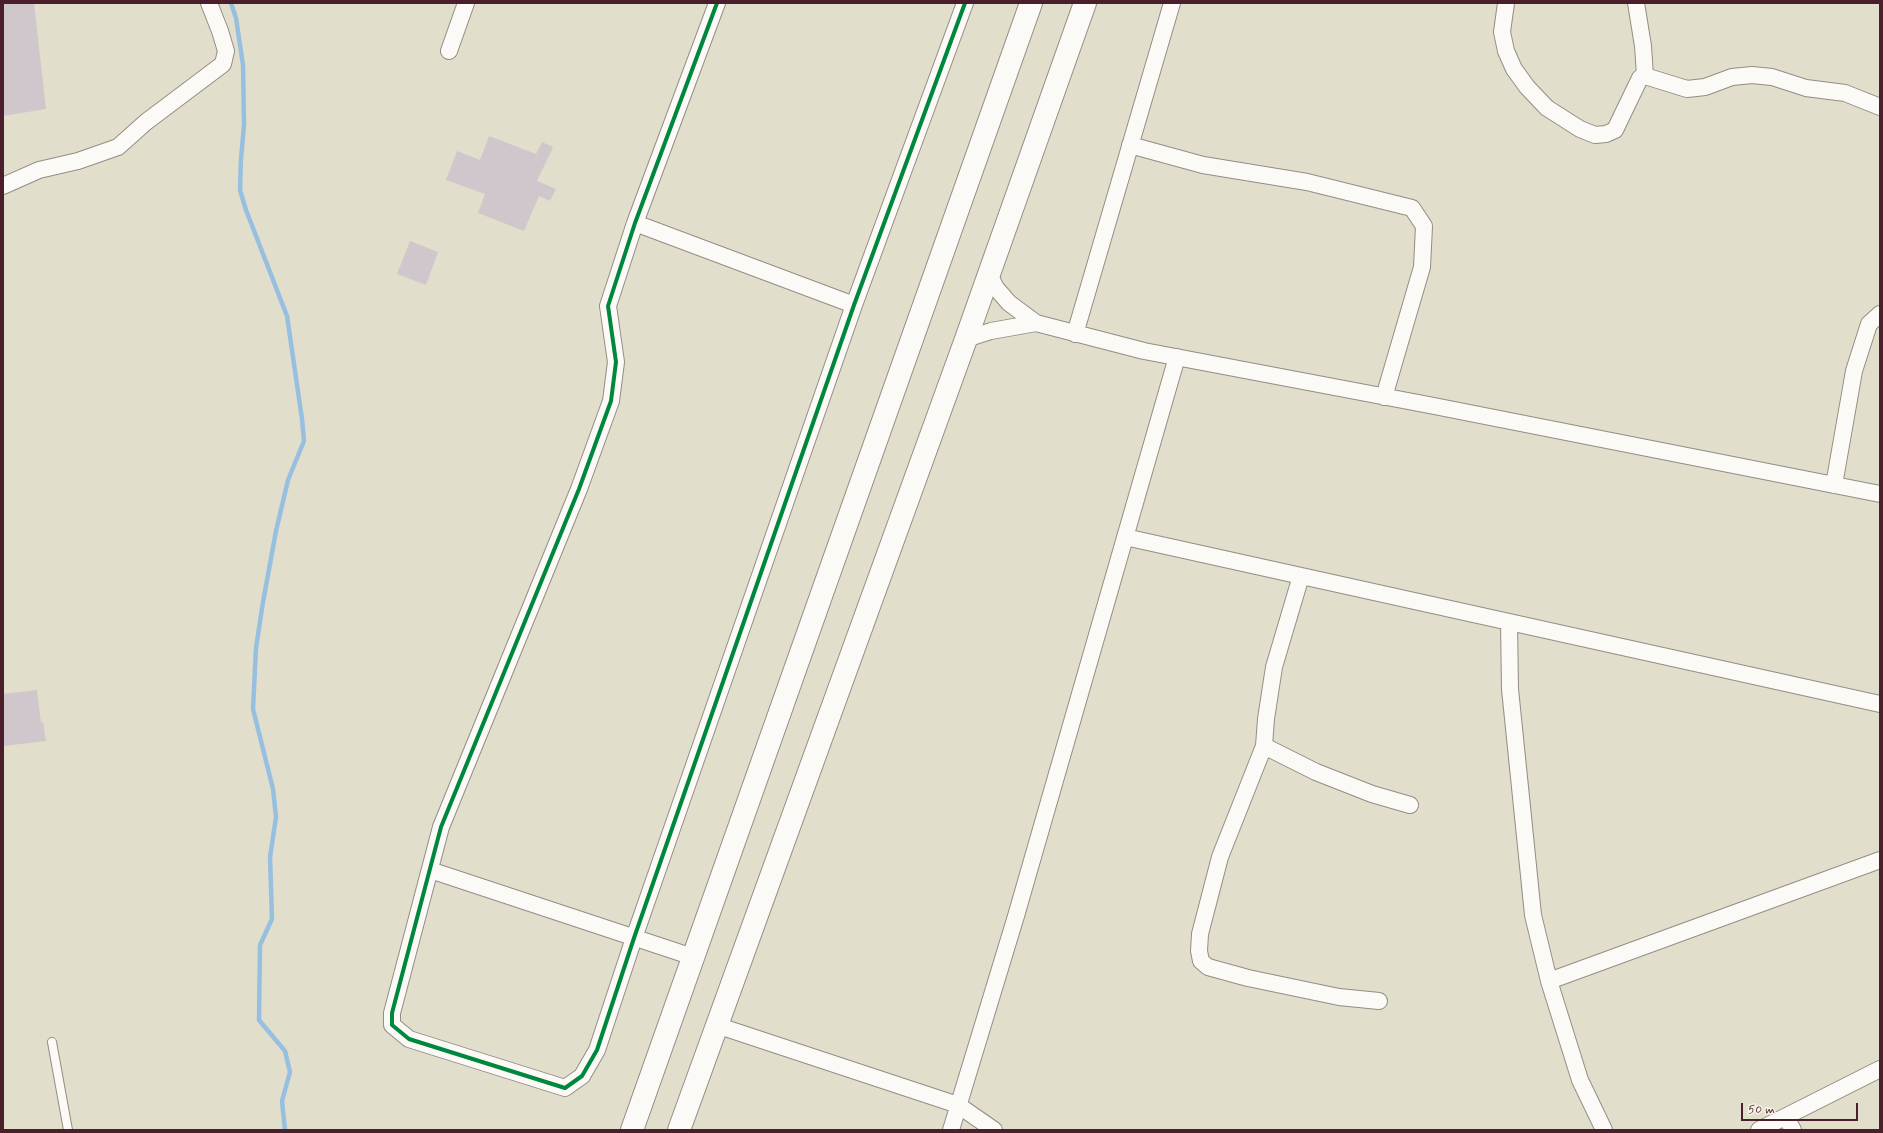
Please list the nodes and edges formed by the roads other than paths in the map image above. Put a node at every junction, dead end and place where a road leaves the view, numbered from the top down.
1 (209, 3) edge
2 (466, 3) edge
3 (717, 3) edge
4 (965, 3) edge
5 (1032, 3) edge
6 (1085, 3) edge
7 (1172, 3) edge
8 (1506, 3) edge
9 (1636, 3) edge
10 (448, 51) dead end
11 (1645, 76) junction
12 (1880, 107) edge
13 (1130, 145) junction
14 (3, 186) edge
15 (635, 223) junction
16 (989, 274) junction
17 (854, 304) junction
18 (1880, 314) edge
19 (1036, 323) junction
20 (1075, 334) junction
21 (966, 339) junction
22 (1177, 358) junction
23 (1384, 397) junction
24 (1834, 485) junction
25 (1880, 494) edge
26 (1125, 537) junction
27 (1301, 576) junction
28 (1509, 622) junction
29 (1880, 704) edge
30 (1264, 746) junction
31 (1410, 805) dead end
32 (1880, 860) edge
33 (430, 870) junction
34 (634, 938) junction
35 (693, 957) junction
36 (1549, 981) junction
37 (1379, 1001) dead end
38 (716, 1024) junction
39 (52, 1042) dead end
40 (1880, 1069) edge
41 (958, 1105) junction
42 (1790, 1124) edge
43 (68, 1130) edge
44 (632, 1130) edge
45 (679, 1130) edge
46 (951, 1130) edge
47 (994, 1130) edge
48 (1604, 1130) edge
49 (1759, 1130) edge

1 - 14 street
2 - 10 street
3 - 15 street
4 - 17 street
5 - 35 highway
6 - 16 highway
7 - 13 street
8 - 11 street
9 - 11 street
11 - 12 street
13 - 20 street
13 - 23 street
15 - 17 street
15 - 33 street
16 - 19 street
16 - 21 highway
17 - 34 street
18 - 24 street
19 - 20 street
19 - 21 street
20 - 22 street
21 - 38 highway
22 - 23 street
22 - 26 street
23 - 24 street
24 - 25 street
26 - 27 street
26 - 41 street
27 - 28 street
27 - 30 street
28 - 29 street
28 - 36 street
30 - 31 street
30 - 37 street
32 - 36 street
33 - 34 street
33 - 34 street
34 - 35 street
35 - 44 highway
36 - 48 street
38 - 41 street
38 - 45 highway
39 - 43 lane
40 - 42 street
41 - 46 street
41 - 47 street
42 - 49 street

